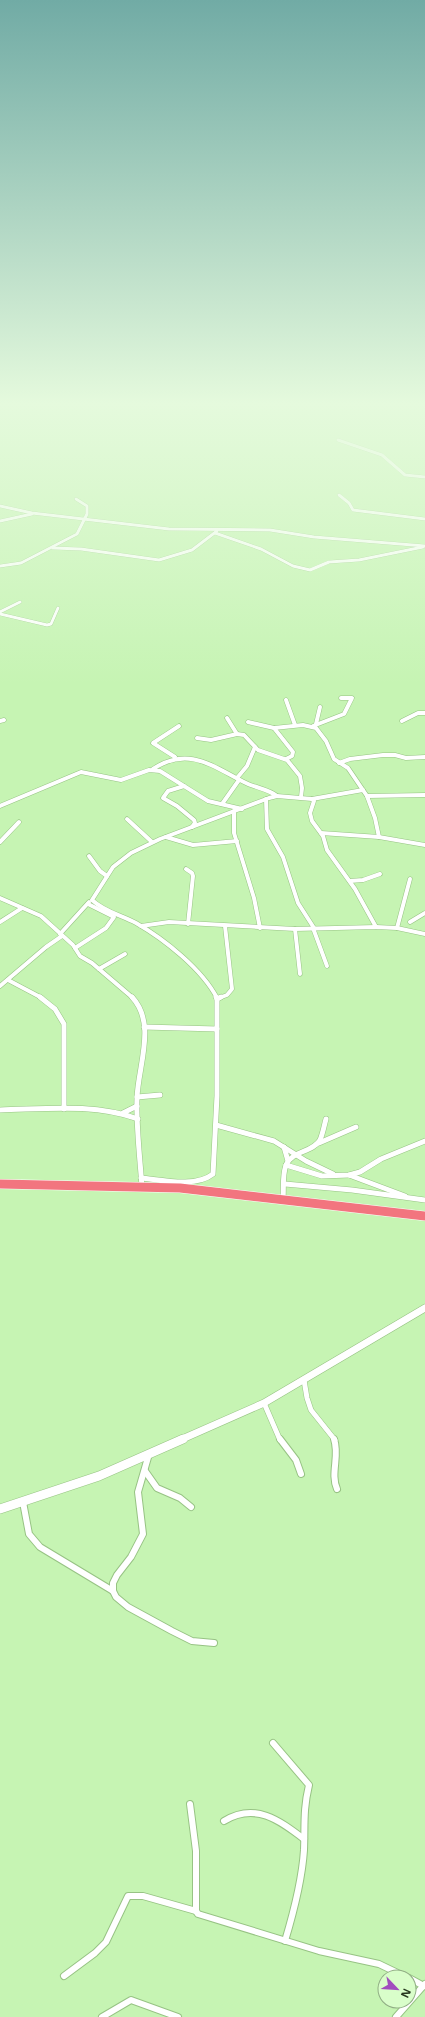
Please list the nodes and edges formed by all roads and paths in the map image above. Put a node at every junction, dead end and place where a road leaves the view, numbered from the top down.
1 (339, 495) dead end
2 (76, 499) dead end
3 (0, 506) edge
4 (34, 514) junction
5 (83, 520) junction
6 (425, 520) edge
7 (0, 521) edge
8 (216, 531) junction
9 (425, 546) edge
10 (53, 548) junction
11 (0, 566) edge
12 (20, 602) dead end
13 (58, 608) dead end
14 (0, 613) edge
15 (338, 695) dead end
16 (286, 700) dead end
17 (320, 707) dead end
18 (425, 713) edge
19 (227, 718) dead end
20 (402, 721) dead end
21 (248, 722) dead end
22 (295, 725) junction
23 (315, 725) junction
24 (178, 726) dead end
25 (274, 728) junction
26 (237, 734) junction
27 (197, 738) dead end
28 (255, 747) junction
29 (425, 757) edge
30 (175, 758) junction
31 (286, 759) junction
32 (339, 763) junction
33 (153, 769) junction
34 (238, 779) junction
35 (184, 786) junction
36 (363, 790) junction
37 (425, 795) edge
38 (277, 796) junction
39 (367, 796) junction
40 (300, 797) junction
41 (266, 799) junction
42 (312, 799) junction
43 (222, 804) junction
44 (0, 806) edge
45 (242, 808) junction
46 (234, 811) junction
47 (127, 819) dead end
48 (19, 822) dead end
49 (192, 828) junction
50 (321, 833) junction
51 (166, 837) junction
52 (378, 837) junction
53 (237, 841) junction
54 (0, 842) edge
55 (152, 842) junction
56 (425, 845) edge
57 (89, 856) dead end
58 (186, 870) dead end
59 (380, 874) dead end
60 (107, 876) junction
61 (410, 879) dead end
62 (350, 881) junction
63 (0, 898) edge
64 (92, 900) junction
65 (88, 904) junction
66 (22, 908) junction
67 (425, 913) edge
68 (0, 922) edge
69 (410, 922) dead end
70 (188, 924) junction
71 (141, 926) junction
72 (226, 926) junction
73 (376, 927) junction
74 (260, 928) junction
75 (314, 928) junction
76 (397, 928) junction
77 (295, 929) junction
78 (425, 934) edge
79 (61, 935) junction
80 (75, 948) junction
81 (125, 954) dead end
82 (327, 966) dead end
83 (99, 969) junction
84 (300, 974) dead end
85 (8, 980) junction
86 (0, 986) edge
87 (217, 999) junction
88 (144, 1027) junction
89 (217, 1029) junction
90 (160, 1095) dead end
91 (137, 1098) junction
92 (137, 1106) junction
93 (64, 1109) junction
94 (0, 1110) edge
95 (123, 1113) junction
96 (138, 1119) junction
97 (326, 1119) dead end
98 (216, 1125) junction
99 (356, 1127) dead end
100 (425, 1141) edge
101 (319, 1143) junction
102 (284, 1148) junction
103 (296, 1155) junction
104 (287, 1163) junction
105 (349, 1175) junction
106 (337, 1176) junction
107 (141, 1182) junction
108 (0, 1184) edge
109 (284, 1184) junction
110 (406, 1197) junction
111 (283, 1199) junction
112 (425, 1200) edge
113 (425, 1216) edge
114 (425, 1308) edge
115 (304, 1380) junction
116 (264, 1403) junction
117 (150, 1453) junction
118 (145, 1471) junction
119 (301, 1474) dead end
120 (337, 1489) dead end
121 (23, 1502) junction
122 (191, 1507) dead end
123 (0, 1509) edge
124 (113, 1591) junction
125 (214, 1643) dead end
126 (273, 1743) dead end
127 (190, 1804) dead end
128 (224, 1821) dead end
129 (304, 1839) junction
130 (196, 1911) junction
131 (284, 1941) junction
132 (389, 1969) edge
133 (64, 1976) dead end
134 (424, 1985) edge
135 (102, 2017) edge
136 (178, 2017) edge
137 (396, 2017) edge

1 - 6 street
2 - 5 street
3 - 4 street
4 - 5 street
4 - 7 street
5 - 8 street
5 - 10 street
8 - 9 street
8 - 9 street
8 - 10 street
10 - 11 street
12 - 14 street
13 - 14 street
15 - 23 street
16 - 22 street
17 - 23 street
18 - 20 street
19 - 26 street
21 - 25 street
22 - 23 street
22 - 25 street
23 - 32 street
24 - 30 street
25 - 31 street
26 - 27 street
26 - 28 street
28 - 31 street
28 - 34 street
29 - 32 street
30 - 33 street
30 - 34 street
31 - 40 street
32 - 36 street
33 - 35 street
33 - 44 street
34 - 38 street
34 - 43 street
35 - 43 street
35 - 49 street
36 - 39 street
36 - 42 street
37 - 39 street
38 - 40 street
38 - 41 street
39 - 52 street
40 - 42 street
41 - 45 street
41 - 75 street
42 - 50 street
43 - 45 street
45 - 46 street
46 - 49 street
46 - 53 street
47 - 55 street
48 - 54 street
49 - 51 street
50 - 52 street
50 - 62 street
51 - 53 street
51 - 55 street
52 - 56 street
53 - 74 street
55 - 60 street
57 - 60 street
58 - 70 street
59 - 62 street
60 - 64 street
61 - 76 street
62 - 73 street
63 - 66 street
64 - 65 street
64 - 71 street
65 - 79 street
65 - 80 street
66 - 68 street
66 - 79 street
67 - 69 street
70 - 71 street
70 - 72 street
71 - 87 street
72 - 74 street
72 - 87 street
73 - 75 street
73 - 76 street
74 - 77 street
75 - 77 street
75 - 82 street
76 - 78 street
77 - 84 street
79 - 80 street
79 - 85 street
80 - 83 street
81 - 83 street
83 - 88 street
85 - 86 street
85 - 93 street
87 - 89 street
88 - 89 street
88 - 91 street
89 - 98 street
90 - 91 street
91 - 92 street
92 - 95 street
92 - 96 street
93 - 94 street
93 - 95 street
95 - 96 street
96 - 107 street
97 - 101 street
98 - 102 street
98 - 107 street
99 - 101 street
100 - 105 street
101 - 103 street
102 - 103 street
102 - 104 street
103 - 104 street
103 - 106 street
104 - 106 street
104 - 109 street
105 - 106 street
105 - 110 street
107 - 108 highway
107 - 111 highway
109 - 110 street
109 - 111 street
110 - 112 street
111 - 113 highway
114 - 115 main road
115 - 116 main road
115 - 120 street
116 - 117 main road
116 - 119 street
117 - 118 street
117 - 121 main road
118 - 122 street
118 - 124 street
121 - 123 main road
121 - 124 street
124 - 125 street
126 - 129 street
127 - 130 street
128 - 129 street
129 - 131 street
130 - 131 street
130 - 133 street
131 - 132 street
134 - 137 street
135 - 136 street

